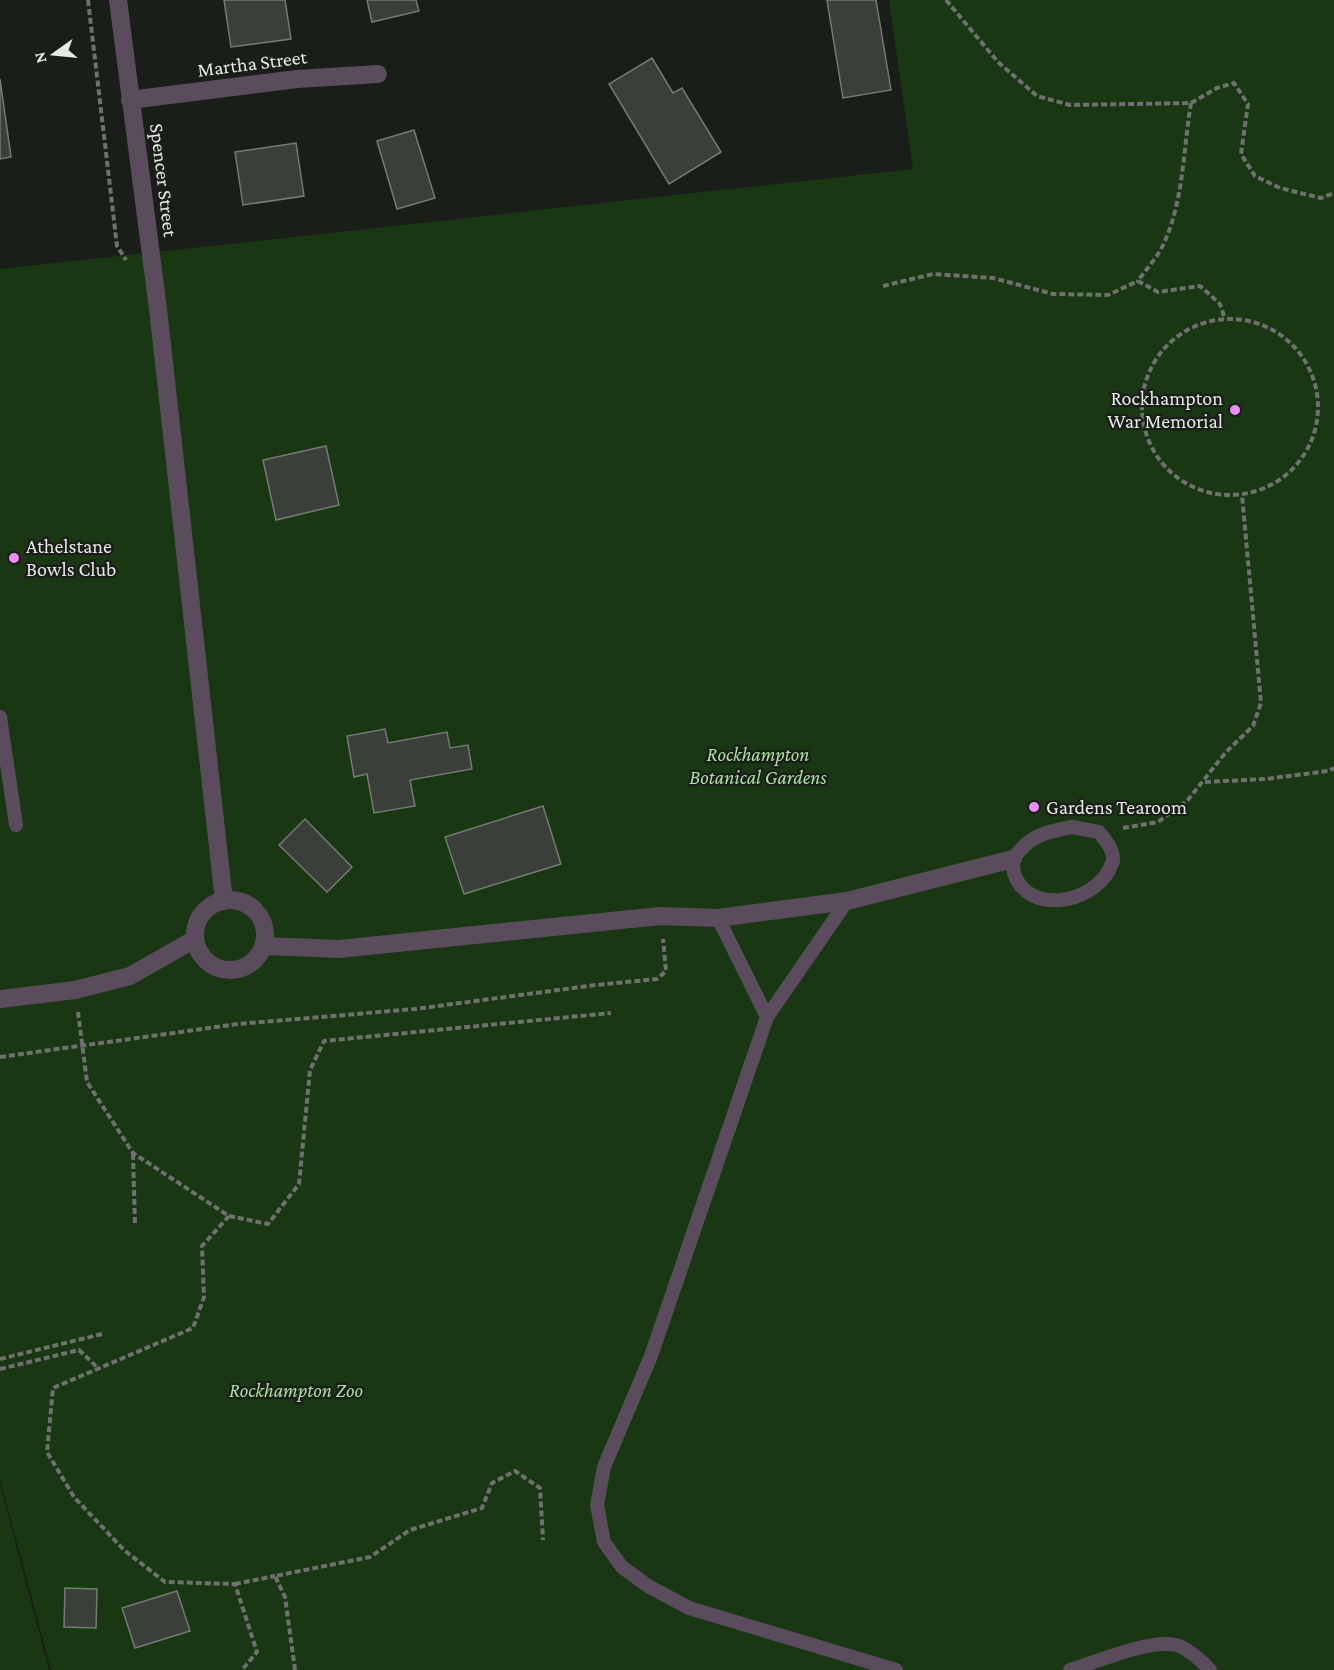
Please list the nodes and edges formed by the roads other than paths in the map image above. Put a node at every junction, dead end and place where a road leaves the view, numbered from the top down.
1 (118, 0) edge
2 (378, 74) dead end
3 (130, 100) junction
4 (0, 717) edge
5 (16, 825) dead end
6 (1013, 859) junction
7 (224, 901) junction
8 (848, 901) junction
9 (718, 918) junction
10 (195, 939) junction
11 (263, 946) junction
12 (0, 999) edge
13 (767, 1017) junction
14 (896, 1670) edge
15 (1070, 1670) edge
16 (1210, 1670) edge

1 - 3 street, Spencer Street
2 - 3 street, Martha Street
3 - 7 street, Spencer Street
4 - 5 lane
6 - 6 lane
6 - 8 street
7 - 10 street
7 - 11 street
8 - 9 street
8 - 13 lane
9 - 11 street
9 - 13 lane
10 - 11 street
10 - 12 street
13 - 14 lane
15 - 16 lane

